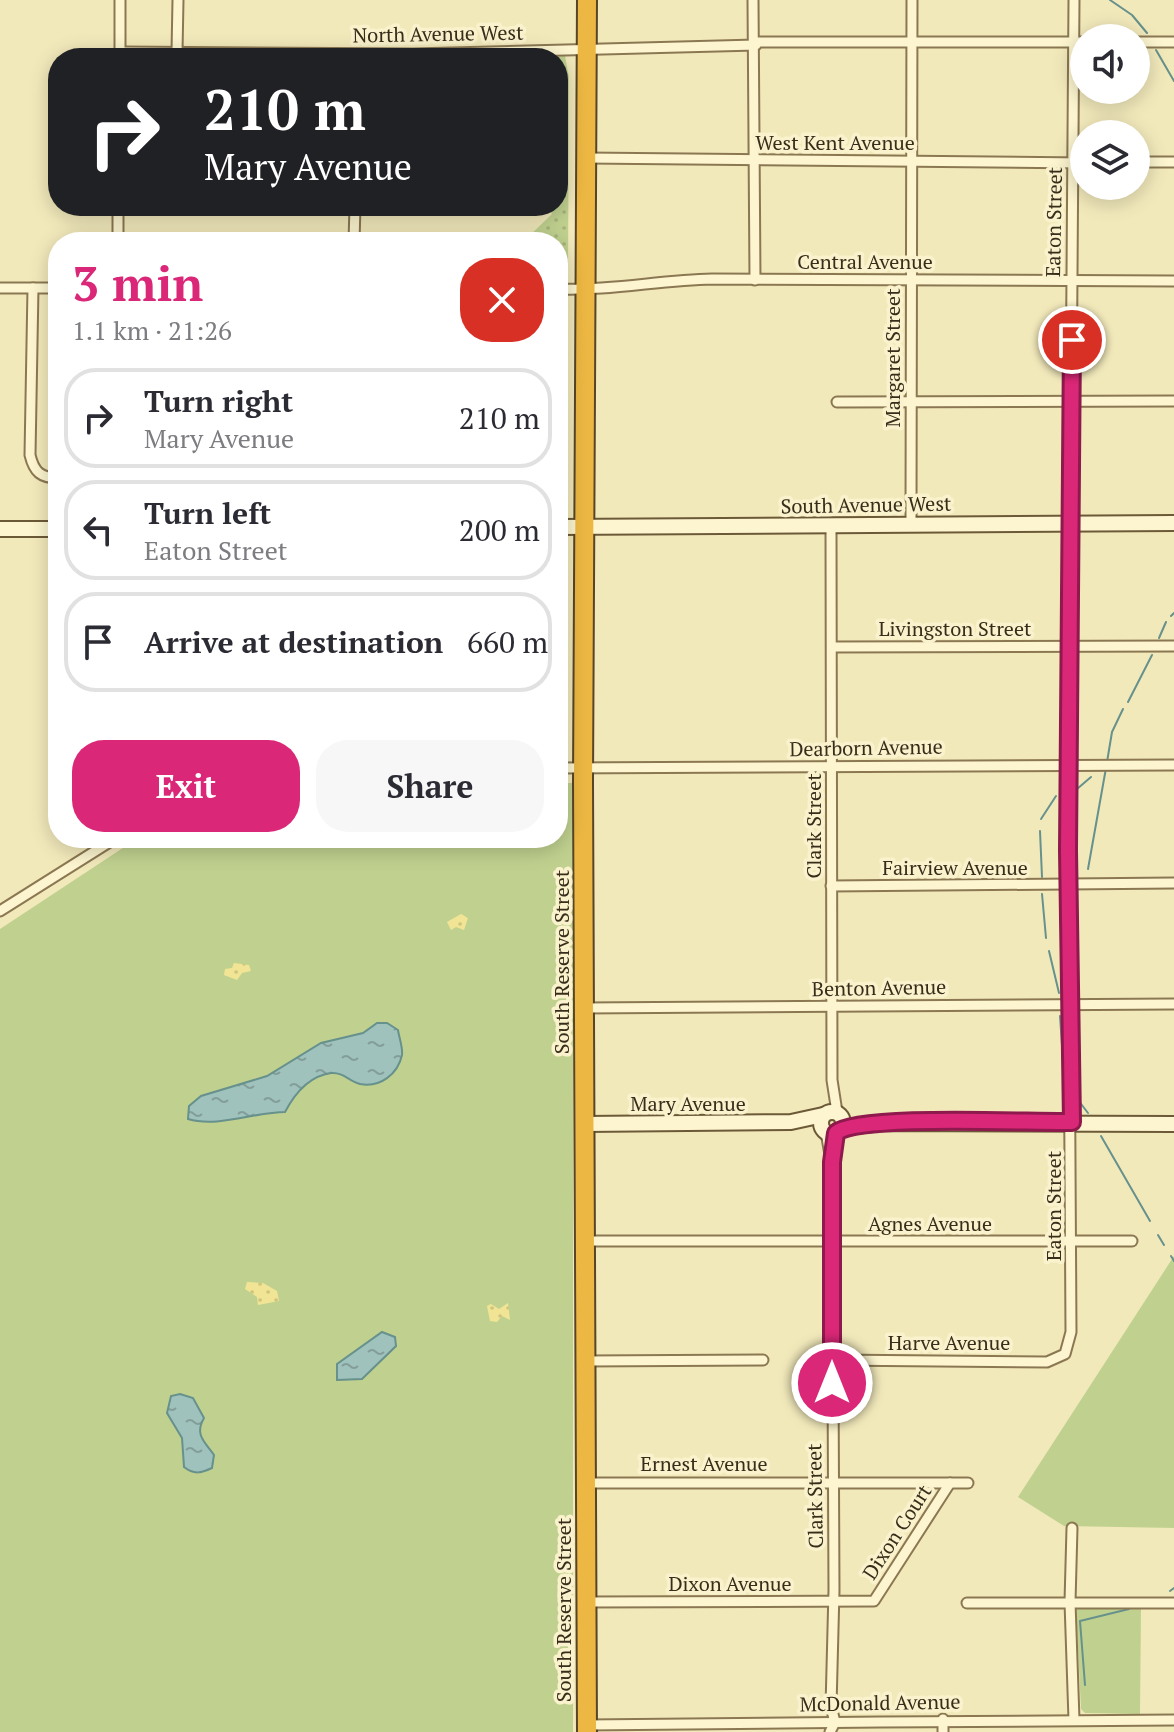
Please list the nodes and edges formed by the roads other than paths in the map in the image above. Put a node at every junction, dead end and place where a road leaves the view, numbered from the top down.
1 (120, 0) edge
2 (178, 0) edge
3 (587, 0) edge
4 (753, 0) edge
5 (912, 0) edge
6 (1074, 0) edge
7 (1077, 24) edge
8 (912, 42) junction
9 (1070, 42) edge
10 (1150, 42) edge
11 (1174, 42) edge
12 (756, 44) junction
13 (587, 47) junction
14 (120, 48) edge
15 (177, 48) edge
16 (568, 49) edge
17 (586, 158) junction
18 (754, 160) junction
19 (911, 161) junction
20 (1150, 162) edge
21 (1174, 162) edge
22 (1070, 163) edge
23 (1072, 200) edge
24 (1071, 279) junction
25 (755, 280) junction
26 (911, 280) junction
27 (1174, 281) edge
28 (0, 288) edge
29 (33, 288) junction
30 (48, 288) edge
31 (568, 289) edge
32 (586, 290) junction
33 (911, 401) junction
34 (1072, 401) junction
35 (1174, 401) edge
36 (837, 402) dead end
37 (48, 478) edge
38 (1069, 522) junction
39 (1174, 523) edge
40 (911, 524) junction
41 (831, 525) junction
42 (568, 527) edge
43 (584, 527) junction
44 (0, 529) edge
45 (48, 529) edge
46 (1070, 646) junction
47 (1174, 646) edge
48 (833, 647) junction
49 (1068, 764) junction
50 (1174, 765) edge
51 (833, 766) junction
52 (568, 768) edge
53 (584, 768) junction
54 (100, 848) edge
55 (1174, 883) edge
56 (1068, 885) junction
57 (831, 886) junction
58 (0, 911) edge
59 (1070, 1004) junction
60 (1174, 1004) edge
61 (832, 1006) junction
62 (584, 1008) junction
63 (1072, 1122) junction
64 (832, 1123) junction
65 (585, 1124) junction
66 (1174, 1124) edge
67 (585, 1241) junction
68 (1132, 1241) dead end
69 (833, 1242) junction
70 (1072, 1242) junction
71 (1065, 1354) joint
72 (763, 1360) dead end
73 (832, 1360) junction
74 (585, 1361) junction
75 (832, 1482) junction
76 (585, 1483) junction
77 (950, 1483) junction
78 (968, 1483) dead end
79 (1072, 1528) dead end
80 (874, 1601) joint
81 (585, 1602) junction
82 (833, 1602) junction
83 (1070, 1602) junction
84 (967, 1603) dead end
85 (1174, 1603) edge
86 (943, 1719) junction
87 (1074, 1720) junction
88 (1174, 1720) edge
89 (835, 1722) junction
90 (586, 1728) edge
91 (830, 1732) edge
92 (943, 1732) edge

1 - 14 street
2 - 15 street
3 - 13 highway, South Reserve Street
4 - 12 street
5 - 8 street, Margaret Street
6 - 7 street, Eaton Street
8 - 9 street, North Avenue West
8 - 12 street, North Avenue West
8 - 19 street, Margaret Street
10 - 11 street
12 - 13 street, North Avenue West
12 - 18 street
13 - 16 street, North Avenue West
13 - 17 highway, South Reserve Street
17 - 18 street, West Kent Avenue
17 - 32 highway, South Reserve Street
18 - 19 street, West Kent Avenue
18 - 25 street
19 - 22 street, West Kent Avenue
19 - 26 street, Margaret Street
20 - 21 street
23 - 24 street, Eaton Street
24 - 26 street, Central Avenue
24 - 27 street, Central Avenue
24 - 34 street, Eaton Street
25 - 26 street, Central Avenue
25 - 32 street, Central Avenue
26 - 33 street, Margaret Street
28 - 29 street
29 - 30 street
29 - 37 street
31 - 32 street, Central Avenue
32 - 43 highway, South Reserve Street
33 - 34 street
33 - 36 street
33 - 40 street, Margaret Street
34 - 35 street
34 - 38 street, Eaton Street
38 - 39 street, South Avenue West
38 - 40 street, South Avenue West
38 - 46 street, Eaton Street
40 - 41 street, South Avenue West
41 - 43 street, South Avenue West
41 - 48 street, Clark Street
42 - 43 street, South Avenue West
43 - 53 highway, South Reserve Street
44 - 45 street
46 - 47 street, Livingston Street
46 - 48 street, Livingston Street
46 - 49 street, Eaton Street
48 - 51 street, Clark Street
49 - 50 street, Dearborn Avenue
49 - 51 street, Dearborn Avenue
49 - 56 street, Eaton Street
51 - 53 street, Dearborn Avenue
51 - 57 street, Clark Street
52 - 53 street, Dearborn Avenue
53 - 62 highway, South Reserve Street
54 - 58 street
55 - 56 street, Fairview Avenue
56 - 57 street, Fairview Avenue
56 - 59 street, Eaton Street
57 - 61 street, Clark Street
59 - 60 street, Benton Avenue
59 - 61 street, Benton Avenue
59 - 63 street, Eaton Street
61 - 62 street, Benton Avenue
61 - 64 street, Clark Street
62 - 65 highway, South Reserve Street
63 - 64 street
63 - 66 street
63 - 70 street, Eaton Street
64 - 65 street, Mary Avenue
64 - 69 street, Clark Street
65 - 67 highway, South Reserve Street
67 - 69 street, Agnes Avenue
67 - 74 highway, South Reserve Street
68 - 70 street, Agnes Avenue
69 - 70 street, Agnes Avenue
69 - 73 street, Clark Street
70 - 71 street, Eaton Street
71 - 73 street, Harve Avenue
72 - 74 street
73 - 75 street, Clark Street
74 - 76 highway, South Reserve Street
75 - 76 street, Ernest Avenue
75 - 77 street, Ernest Avenue
75 - 82 street, Clark Street
76 - 81 highway, South Reserve Street
77 - 78 street, Ernest Avenue
77 - 80 street, Dixon Court
79 - 83 street
80 - 82 street, Dixon Avenue
81 - 82 street, Dixon Avenue
81 - 90 highway, South Reserve Street
82 - 89 street, Clark Street
83 - 84 street
83 - 85 street
83 - 87 street
86 - 87 street, McDonald Avenue
86 - 89 street, McDonald Avenue
86 - 92 street
87 - 88 street, McDonald Avenue
89 - 90 street, McDonald Avenue
89 - 91 street

